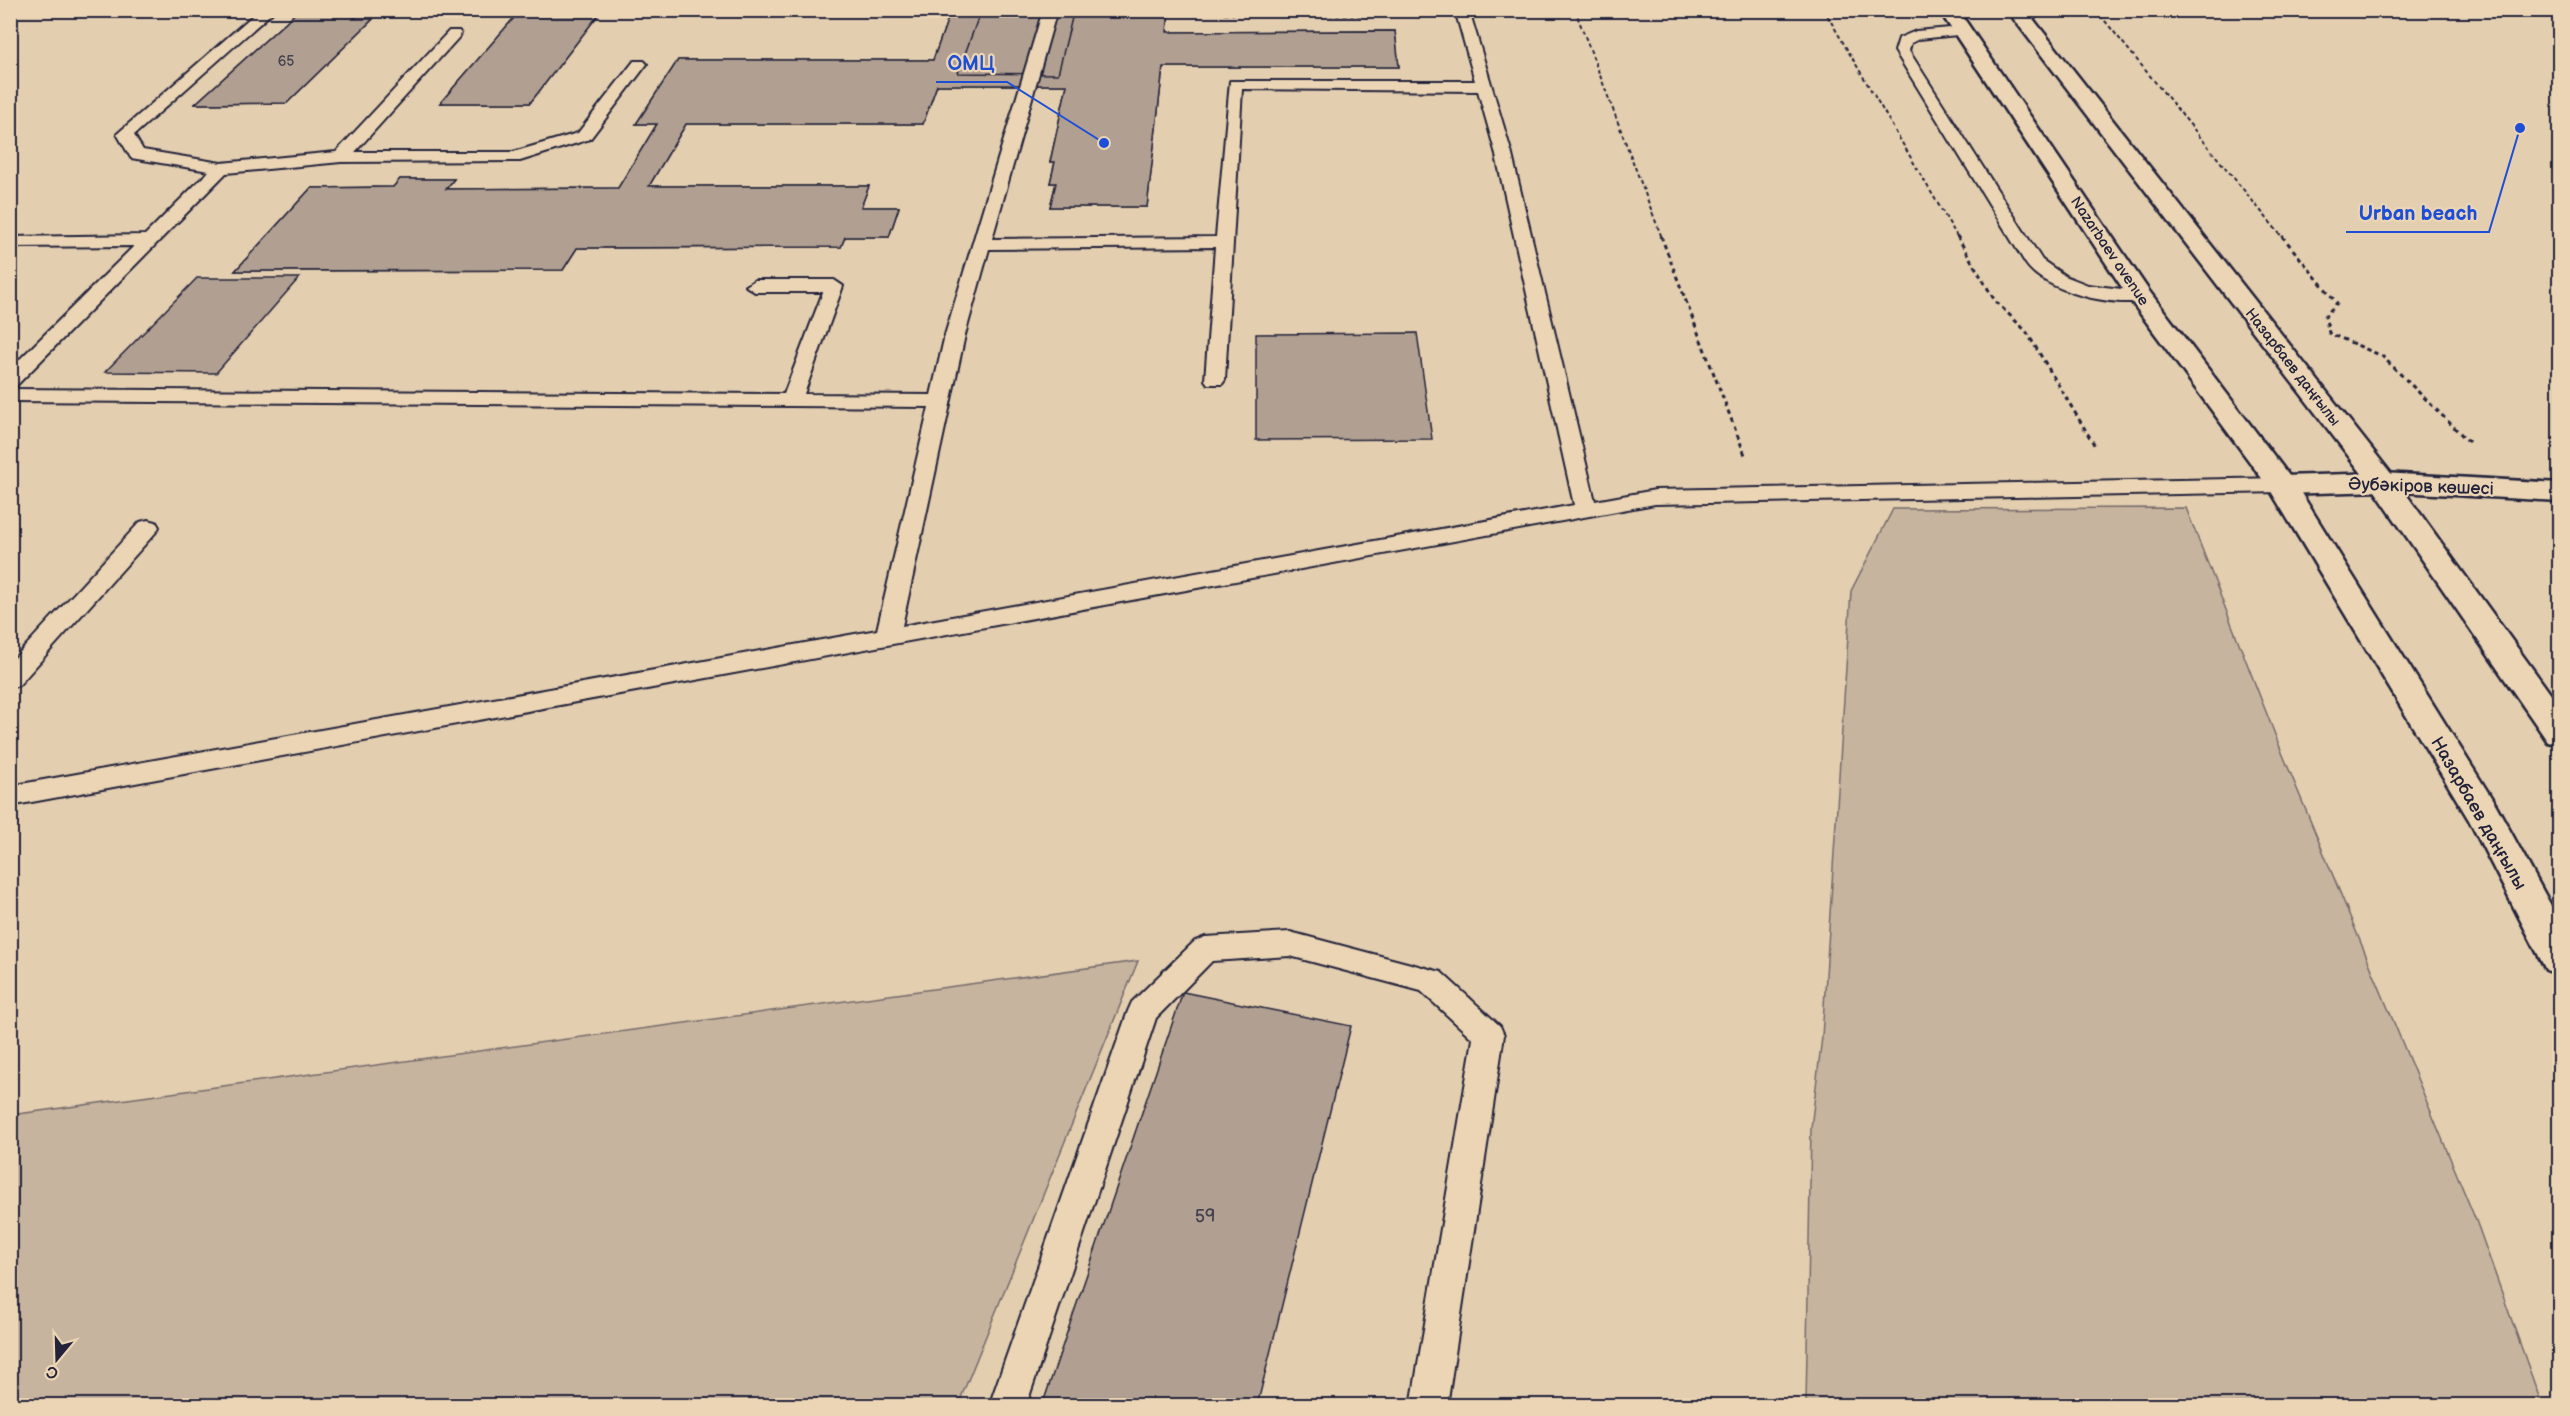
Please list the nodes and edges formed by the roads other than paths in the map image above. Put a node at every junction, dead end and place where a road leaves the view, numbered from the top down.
1 (268, 10) edge
2 (1050, 10) edge
3 (1948, 10) edge
4 (2016, 10) edge
5 (1462, 14) edge
6 (1962, 31) junction
7 (454, 34) dead end
8 (639, 64) dead end
9 (1484, 87) junction
10 (341, 157) junction
11 (221, 168) junction
12 (150, 240) junction
13 (10, 242) edge
14 (1225, 242) junction
15 (982, 244) junction
16 (755, 286) dead end
17 (2140, 296) junction
18 (10, 381) edge
19 (1215, 381) dead end
20 (10, 395) edge
21 (792, 400) junction
22 (940, 401) junction
23 (2383, 482) junction
24 (2282, 485) junction
25 (2559, 492) edge
26 (1586, 509) junction
27 (148, 527) dead end
28 (888, 636) junction
29 (10, 679) edge
30 (2559, 733) edge
31 (10, 796) edge
32 (2559, 959) edge
33 (1007, 1406) edge
34 (1429, 1406) edge

1 - 11 lane
2 - 15 lane
3 - 6 main road, Nazarbaev avenue
4 - 23 main road, Назарбаев даңғылы
5 - 9 lane
6 - 17 main road, Nazarbaev avenue
6 - 17 lane
7 - 10 lane
8 - 10 lane
9 - 14 lane
9 - 26 lane
10 - 11 lane
11 - 12 lane
12 - 13 lane
12 - 18 lane
14 - 15 lane
14 - 19 lane
15 - 22 lane
16 - 21 lane
17 - 24 main road, Nazarbaev avenue
20 - 21 lane
21 - 22 lane
22 - 28 lane
23 - 24 main road, Әубәкіров көшесі
23 - 25 main road, Әубәкіров көшесі
23 - 30 main road, Назарбаев даңғылы
24 - 26 lane
24 - 32 main road, Назарбаев даңғылы
26 - 28 lane
27 - 29 lane
28 - 31 lane
33 - 34 lane

